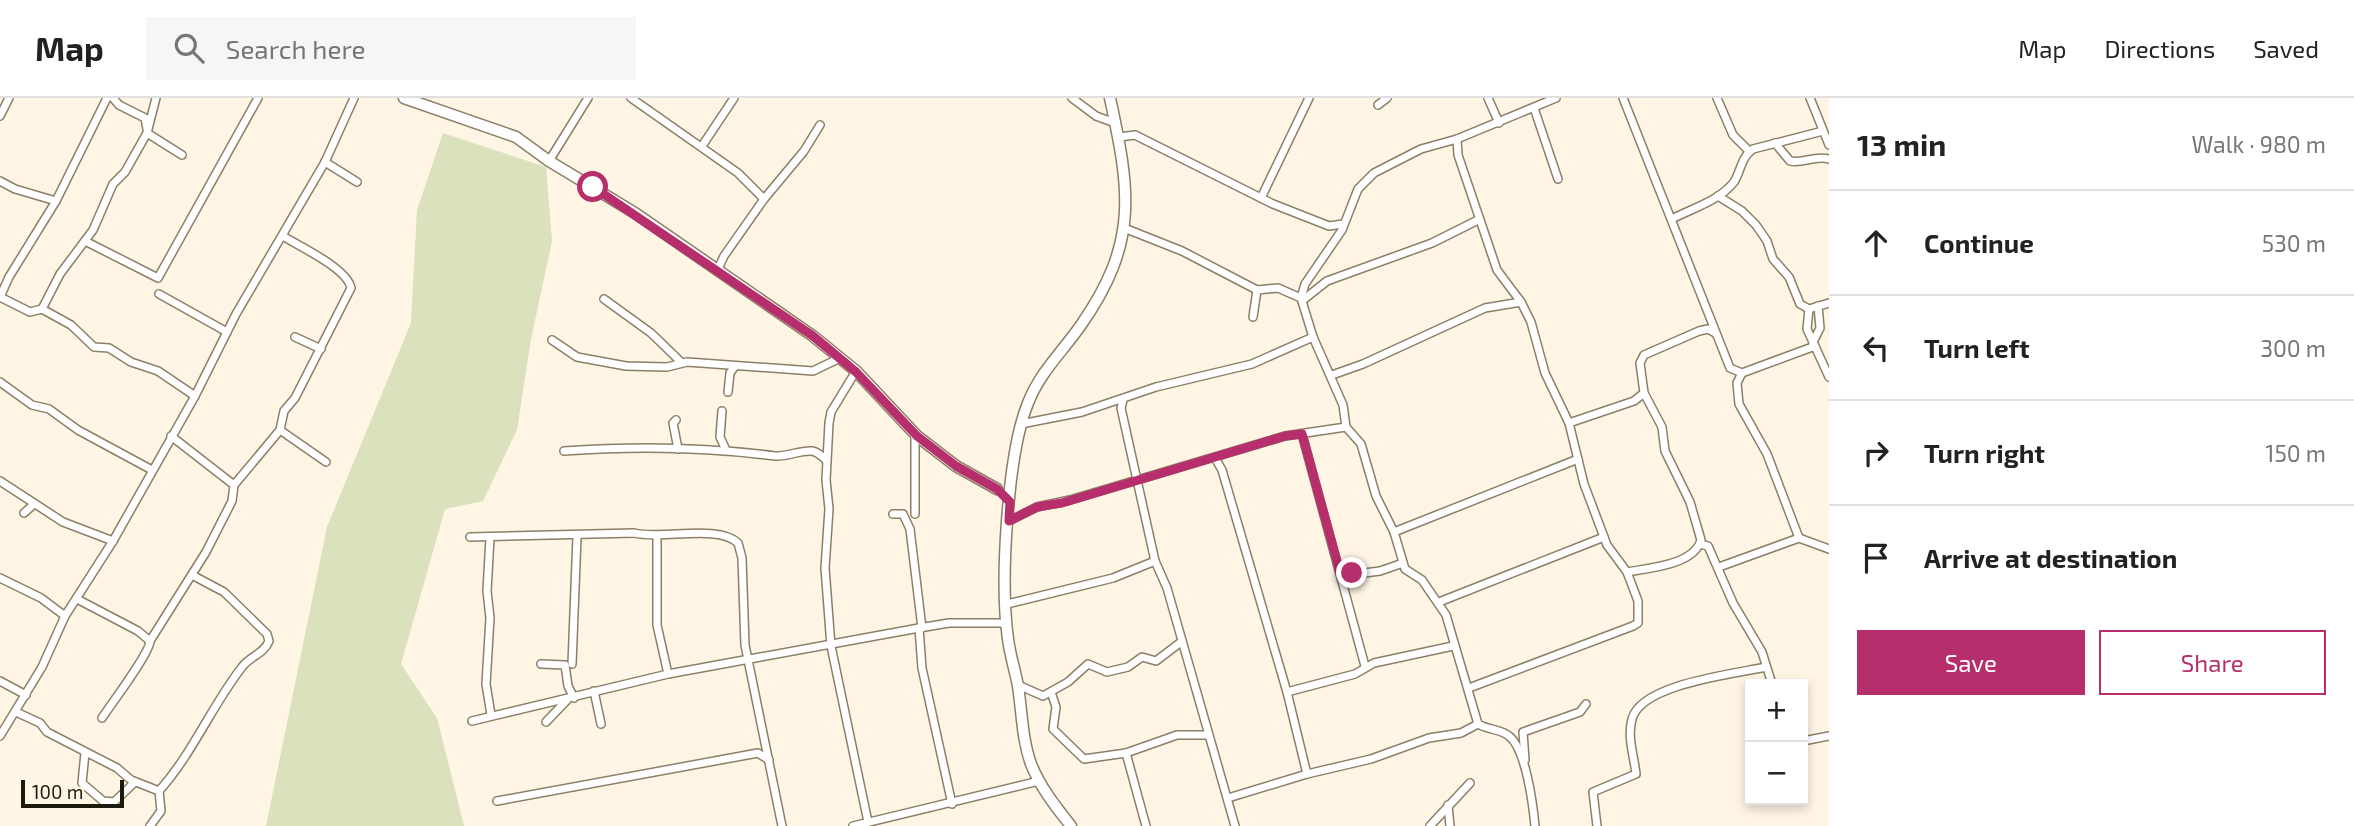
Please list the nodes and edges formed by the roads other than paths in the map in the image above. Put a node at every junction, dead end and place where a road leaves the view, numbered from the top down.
1 (9, 98) edge
2 (107, 98) edge
3 (113, 98) edge
4 (156, 98) edge
5 (258, 98) edge
6 (355, 98) edge
7 (404, 98) edge
8 (588, 98) edge
9 (631, 98) edge
10 (734, 98) edge
11 (1072, 98) edge
12 (1110, 98) edge
13 (1309, 98) edge
14 (1387, 98) edge
15 (1488, 98) edge
16 (1556, 98) edge
17 (1623, 98) edge
18 (1717, 98) edge
19 (1810, 98) edge
20 (1378, 105) dead end
21 (1534, 108) junction
22 (0, 116) edge
23 (1115, 123) junction
24 (1499, 123) junction
25 (820, 125) dead end
26 (1824, 131) junction
27 (147, 133) junction
28 (1119, 137) junction
29 (1457, 139) junction
30 (1775, 143) junction
31 (1829, 145) edge
32 (702, 146) junction
33 (1749, 151) junction
34 (182, 155) dead end
35 (1829, 159) edge
36 (549, 161) junction
37 (325, 162) junction
38 (1558, 179) dead end
39 (0, 181) edge
40 (357, 182) dead end
41 (1718, 196) junction
42 (1261, 198) junction
43 (764, 200) junction
44 (56, 201) junction
45 (1672, 219) junction
46 (1478, 220) junction
47 (1343, 224) junction
48 (1124, 228) junction
49 (283, 236) junction
50 (85, 241) junction
51 (717, 271) junction
52 (1257, 290) junction
53 (159, 294) dead end
54 (0, 297) edge
55 (604, 299) dead end
56 (1301, 301) junction
57 (1521, 302) junction
58 (1829, 303) edge
59 (1818, 306) junction
60 (42, 309) junction
61 (1809, 309) junction
62 (1253, 317) dead end
63 (228, 332) junction
64 (1715, 333) junction
65 (295, 337) dead end
66 (1313, 337) junction
67 (552, 340) dead end
68 (1814, 344) junction
69 (321, 349) junction
70 (840, 358) junction
71 (681, 362) junction
72 (734, 366) junction
73 (856, 372) junction
74 (1742, 373) junction
75 (1332, 374) junction
76 (1829, 377) edge
77 (0, 382) edge
78 (728, 392) dead end
79 (1644, 393) junction
80 (195, 396) junction
81 (1122, 404) junction
82 (722, 411) dead end
83 (676, 420) dead end
84 (1569, 423) junction
85 (1021, 424) junction
86 (1346, 427) junction
87 (280, 430) junction
88 (915, 434) junction
89 (1302, 434) junction
90 (172, 436) junction
91 (678, 449) junction
92 (726, 450) junction
93 (564, 451) dead end
94 (823, 452) junction
95 (1215, 458) junction
96 (1578, 459) junction
97 (326, 462) dead end
98 (152, 470) junction
99 (1138, 480) junction
100 (0, 481) edge
101 (234, 485) junction
102 (1012, 486) junction
103 (997, 489) junction
104 (1010, 502) junction
105 (33, 505) junction
106 (24, 513) dead end
107 (893, 514) dead end
108 (915, 514) dead end
109 (1009, 521) junction
110 (1394, 532) junction
111 (657, 536) junction
112 (470, 537) dead end
113 (577, 537) junction
114 (1604, 537) junction
115 (490, 538) junction
116 (1799, 538) junction
117 (113, 541) junction
118 (1700, 544) junction
119 (1829, 549) edge
120 (1151, 563) junction
121 (1403, 563) junction
122 (1719, 567) junction
123 (1627, 572) junction
124 (192, 575) junction
125 (1341, 576) junction
126 (0, 578) edge
127 (77, 599) junction
128 (1439, 602) junction
129 (1007, 604) junction
130 (65, 615) junction
131 (1006, 623) junction
132 (920, 628) junction
133 (150, 641) junction
134 (1181, 642) junction
135 (831, 646) junction
136 (1453, 646) junction
137 (749, 661) junction
138 (541, 664) dead end
139 (572, 664) dead end
140 (1366, 666) junction
141 (1766, 667) junction
142 (668, 674) junction
143 (1770, 679) edge
144 (0, 681) edge
145 (1017, 685) junction
146 (1469, 688) junction
147 (594, 691) junction
148 (1051, 692) junction
149 (1287, 692) junction
150 (26, 695) junction
151 (570, 699) junction
152 (1586, 704) dead end
153 (16, 712) junction
154 (491, 715) junction
155 (102, 718) dead end
156 (472, 721) dead end
157 (546, 722) dead end
158 (601, 724) dead end
159 (1478, 724) junction
160 (1208, 735) junction
161 (0, 736) edge
162 (1829, 736) edge
163 (1808, 740) edge
164 (85, 753) junction
165 (1126, 753) junction
166 (769, 761) junction
167 (1525, 771) junction
168 (1307, 774) junction
169 (1039, 781) junction
170 (135, 782) junction
171 (1470, 783) dead end
172 (159, 791) junction
173 (1228, 798) junction
174 (497, 801) dead end
175 (952, 804) junction
176 (1448, 805) junction
177 (868, 822) junction
178 (893, 822) edge
179 (150, 826) edge
180 (782, 826) edge
181 (853, 826) edge
182 (1071, 826) edge
183 (1146, 826) edge
184 (1235, 826) edge
185 (1430, 826) edge
186 (1450, 826) edge
187 (1535, 826) edge
188 (1597, 826) edge

1 - 22 street
2 - 44 street
3 - 27 street
4 - 27 street
5 - 50 street
6 - 37 street
7 - 36 street
8 - 36 street
9 - 32 street
10 - 32 street
11 - 23 street
12 - 23 street
13 - 42 street
14 - 20 street
15 - 24 street
16 - 21 street
17 - 45 street
18 - 33 street
19 - 26 street
21 - 24 street
21 - 38 street
23 - 28 street
24 - 29 street
25 - 43 street
26 - 30 street
26 - 31 street
27 - 34 street
27 - 50 street
28 - 42 street
28 - 48 street
29 - 46 street
29 - 47 street
30 - 33 street
30 - 35 street
32 - 43 street
33 - 41 street
36 - 51 street
37 - 40 street
37 - 49 street
39 - 44 street
41 - 45 street
41 - 61 street
42 - 47 street
43 - 51 street
44 - 54 street
45 - 64 street
46 - 56 street
46 - 57 street
47 - 56 street
48 - 52 street
48 - 85 street
49 - 63 street
49 - 69 street
50 - 60 street
51 - 70 street
52 - 56 street
52 - 62 street
53 - 63 street
54 - 60 street
55 - 71 street
56 - 66 street
57 - 75 street
57 - 84 street
58 - 59 street
59 - 61 street
59 - 68 street
60 - 80 street
61 - 68 street
63 - 80 street
64 - 74 street
64 - 79 street
65 - 69 street
66 - 75 street
66 - 81 street
67 - 71 street
68 - 74 street
68 - 76 street
69 - 87 street
70 - 72 street
70 - 73 street
71 - 72 street
72 - 78 street
73 - 88 street
73 - 94 street
74 - 116 street
75 - 86 street
77 - 98 street
79 - 84 street
79 - 118 street
80 - 90 street
81 - 85 street
81 - 99 street
82 - 92 street
83 - 91 street
84 - 96 street
85 - 102 street
86 - 89 street
86 - 110 street
87 - 97 street
87 - 101 street
88 - 103 street
88 - 108 street
89 - 95 street
89 - 125 street
90 - 98 street
90 - 101 street
91 - 92 street
91 - 93 street
92 - 94 street
94 - 135 street
95 - 99 street
95 - 149 street
96 - 110 street
96 - 114 street
98 - 117 street
99 - 109 street
99 - 120 street
100 - 105 street
101 - 124 street
102 - 103 street
102 - 104 street
103 - 104 street
104 - 109 street
105 - 106 street
105 - 117 street
107 - 132 street
109 - 129 street
110 - 121 street
111 - 113 street
111 - 137 street
111 - 142 street
112 - 115 street
113 - 115 street
113 - 139 street
114 - 123 street
114 - 128 street
115 - 154 street
116 - 119 street
116 - 122 street
117 - 127 street
118 - 122 street
118 - 123 street
120 - 129 street
120 - 134 street
121 - 125 street
121 - 128 street
122 - 141 street
123 - 146 street
124 - 133 street
124 - 172 street
125 - 140 street
126 - 130 street
127 - 130 street
127 - 133 street
128 - 136 street
129 - 131 street
130 - 150 street
131 - 132 street
131 - 145 street
132 - 135 street
132 - 175 street
133 - 155 street
134 - 148 street
134 - 160 street
135 - 137 street
135 - 177 street
136 - 140 street
136 - 146 street
137 - 142 street
137 - 166 street
138 - 151 street
140 - 149 street
141 - 143 street
141 - 188 street
142 - 147 street
144 - 150 street
145 - 148 street
145 - 169 street
146 - 159 street
147 - 151 street
147 - 158 street
148 - 165 street
149 - 168 street
150 - 153 street
151 - 154 street
151 - 157 street
152 - 167 street
153 - 161 street
153 - 164 street
154 - 156 street
159 - 167 street
159 - 168 street
160 - 165 street
160 - 173 street
162 - 163 street
164 - 170 street
164 - 170 street
165 - 183 street
166 - 174 street
166 - 180 street
167 - 187 street
168 - 173 street
169 - 175 street
169 - 182 street
170 - 172 street
171 - 176 street
172 - 179 street
173 - 184 street
175 - 178 street
176 - 185 street
176 - 186 street
177 - 178 street
177 - 181 street

